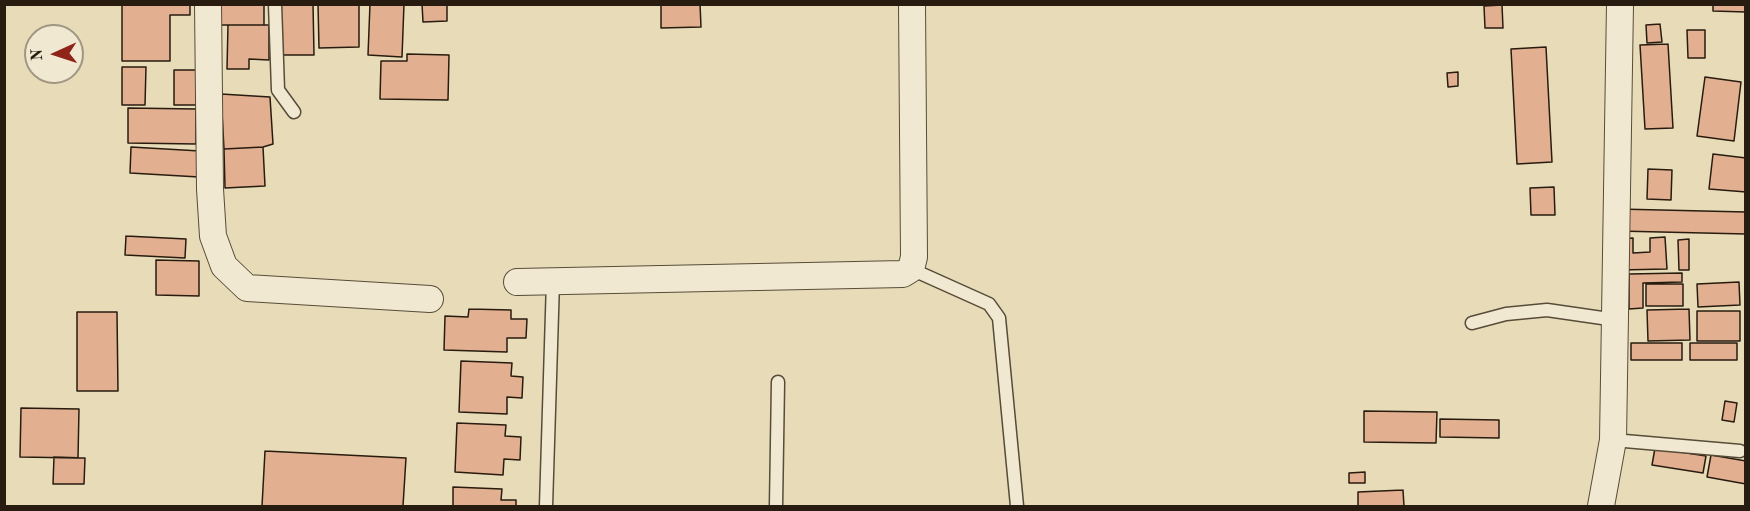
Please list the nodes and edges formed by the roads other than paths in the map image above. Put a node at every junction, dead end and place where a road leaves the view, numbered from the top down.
1 (208, 4) edge
2 (275, 4) edge
3 (912, 4) edge
4 (1620, 4) edge
5 (294, 112) dead end
6 (911, 269) junction
7 (553, 281) junction
8 (517, 282) dead end
9 (430, 298) dead end
10 (1616, 320) junction
11 (1472, 323) dead end
12 (778, 382) dead end
13 (1612, 440) junction
14 (1740, 451) dead end
15 (546, 507) edge
16 (776, 507) edge
17 (1017, 507) edge
18 (1601, 507) edge

1 - 9 street
2 - 5 lane
3 - 6 street
4 - 10 street
6 - 7 street
6 - 17 lane
7 - 8 street
7 - 15 lane
10 - 11 lane
10 - 13 street
12 - 16 lane
13 - 14 lane
13 - 18 street

